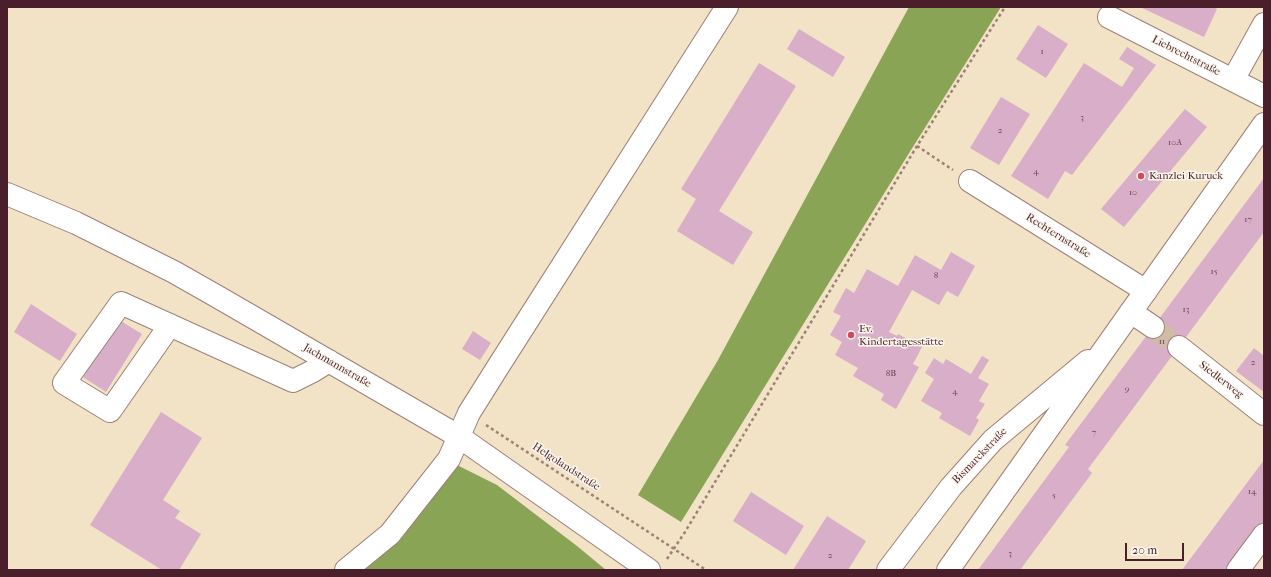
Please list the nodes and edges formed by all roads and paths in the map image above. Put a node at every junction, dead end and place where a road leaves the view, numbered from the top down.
1 (727, 7) edge
2 (1005, 7) edge
3 (1109, 17) dead end
4 (1264, 24) edge
5 (1233, 80) junction
6 (1264, 96) edge
7 (1264, 124) edge
8 (917, 146) junction
9 (970, 181) joint
10 (7, 194) edge
11 (1146, 291) junction
12 (1131, 312) junction
13 (170, 325) junction
14 (1153, 327) tunnel mouth
15 (1108, 344) junction
16 (1179, 347) tunnel mouth
17 (329, 361) junction
18 (470, 414) junction
19 (1264, 414) edge
20 (458, 436) junction
21 (1264, 535) edge
22 (674, 548) junction
23 (346, 570) edge
24 (649, 570) edge
25 (706, 570) edge
26 (888, 570) edge
27 (948, 570) edge
28 (1238, 570) edge

1 - 18 street
2 - 8 path
3 - 5 street, Liebrechtstraße
4 - 5 street
5 - 6 street, Liebrechtstraße
7 - 11 street, Bismarckstraße
8 - 9 path
8 - 22 path
9 - 11 street, Rechternstraße
10 - 17 street, Jachmannstraße
11 - 12 street, Bismarckstraße
12 - 14 street
12 - 15 street, Bismarckstraße
13 - 13 street
13 - 17 street
15 - 26 street, Bismarckstraße
15 - 27 street, Bismarckstraße
16 - 19 street, Siedlerweg
17 - 20 street, Jachmannstraße
18 - 20 street
18 - 22 path, Helgolandstraße
20 - 23 street
20 - 24 street, Jachmannstraße
21 - 28 street
22 - 25 path, Helgolandstraße

